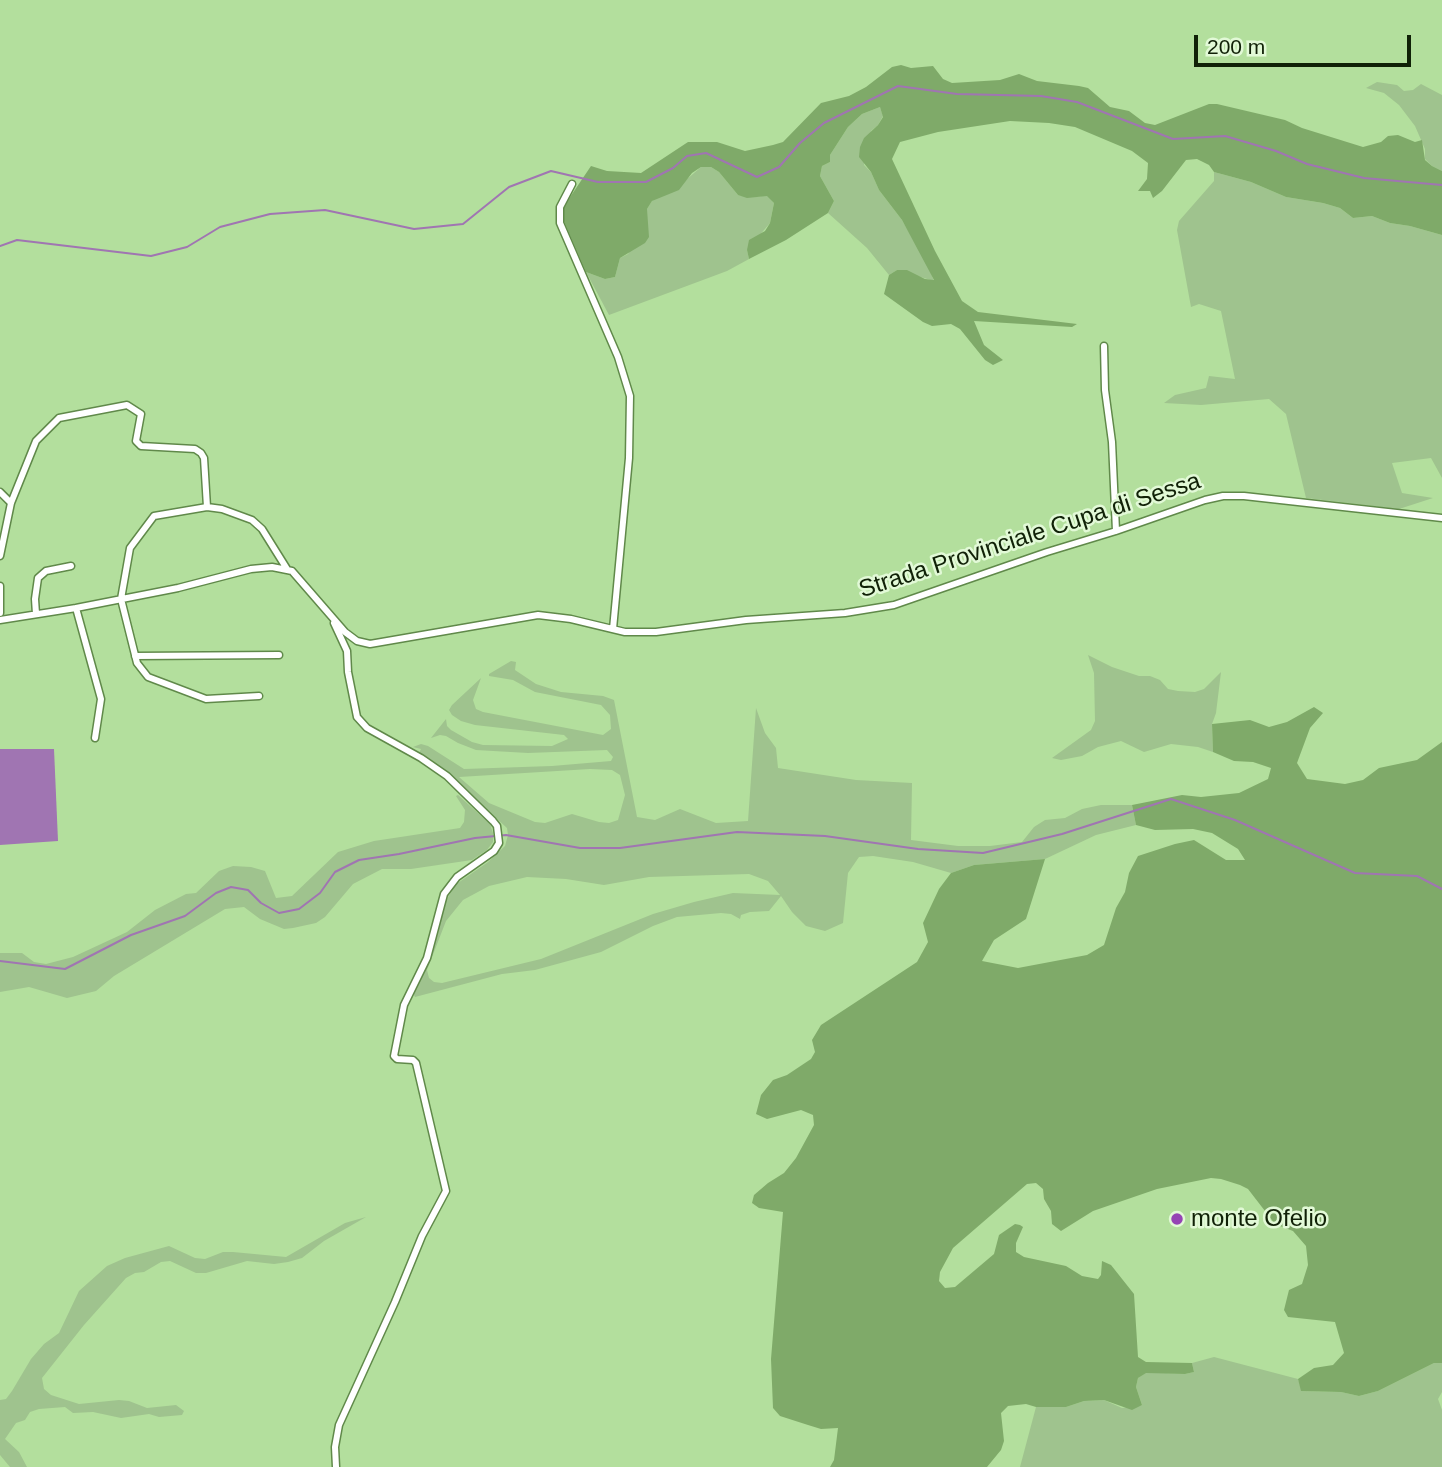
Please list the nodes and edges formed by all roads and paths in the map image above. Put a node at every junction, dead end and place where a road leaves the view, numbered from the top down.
1 (572, 184) dead end
2 (1104, 346) dead end
3 (0, 492) edge
4 (10, 503) junction
5 (206, 507) junction
6 (1442, 518) edge
7 (1116, 531) junction
8 (0, 556) edge
9 (71, 566) dead end
10 (288, 569) junction
11 (0, 586) edge
12 (121, 599) junction
13 (76, 608) junction
14 (0, 613) edge
15 (36, 614) junction
16 (0, 620) edge
17 (334, 621) junction
18 (613, 629) junction
19 (279, 655) dead end
20 (135, 656) junction
21 (259, 696) dead end
22 (95, 738) dead end
23 (336, 1467) edge

1 - 18 street
2 - 7 street
3 - 4 street
4 - 5 street
4 - 8 street
5 - 10 street, Strada Provinciale Cupa di Sessa
5 - 12 street
6 - 7 street, Strada Provinciale Cupa di Sessa
7 - 18 street, Strada Provinciale Cupa di Sessa
9 - 15 street
10 - 12 street
10 - 17 street, Strada Provinciale Cupa di Sessa
11 - 14 street
12 - 13 street
12 - 20 street
13 - 15 street
13 - 22 street
15 - 16 street
17 - 18 street, Strada Provinciale Cupa di Sessa
17 - 23 street
19 - 20 street
20 - 21 street

